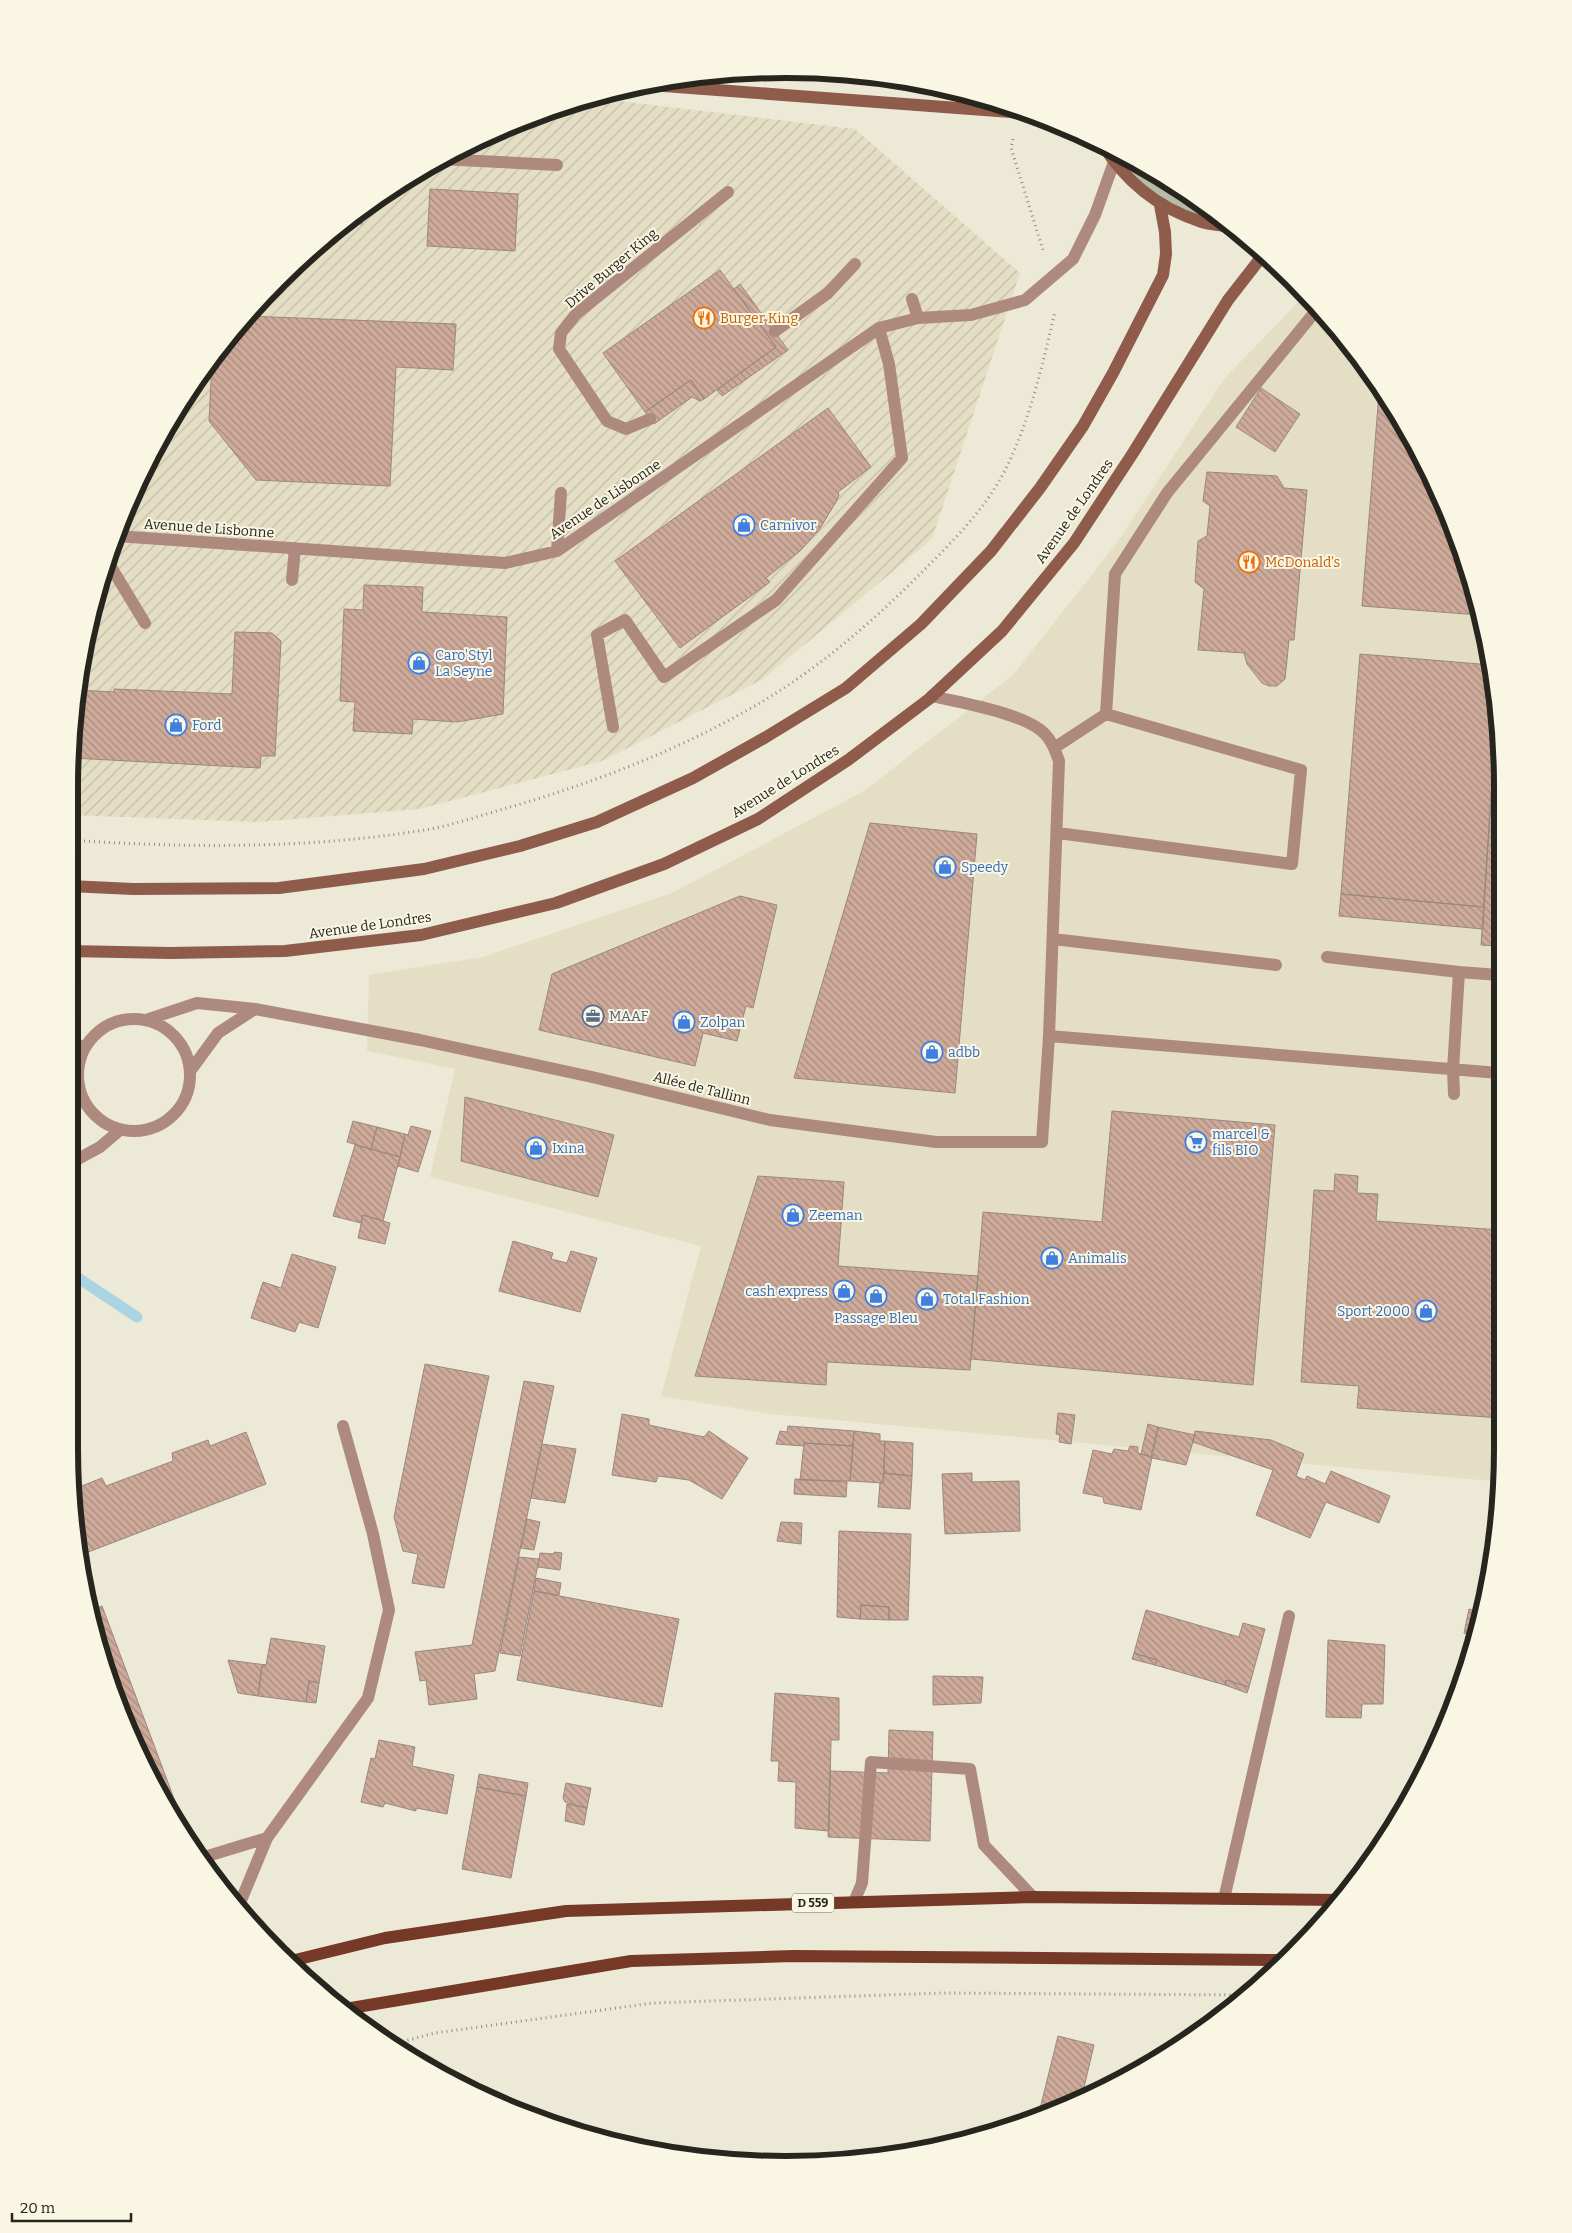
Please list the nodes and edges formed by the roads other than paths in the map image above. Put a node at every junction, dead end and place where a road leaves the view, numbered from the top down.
1 (675, 87) edge
2 (1001, 111) edge
3 (1111, 157) edge
4 (456, 160) edge
5 (1114, 162) junction
6 (557, 164) dead end
7 (728, 192) dead end
8 (1160, 205) junction
9 (1217, 224) edge
10 (1260, 259) edge
11 (855, 264) dead end
12 (912, 299) dead end
13 (1314, 313) edge
14 (918, 318) junction
15 (878, 328) junction
16 (775, 332) dead end
17 (650, 419) dead end
18 (562, 493) dead end
19 (123, 536) edge
20 (295, 548) junction
21 (558, 551) junction
22 (112, 569) edge
23 (292, 580) dead end
24 (145, 623) dead end
25 (932, 696) junction
26 (1106, 714) junction
27 (613, 727) dead end
28 (1054, 748) junction
29 (1058, 833) junction
30 (78, 886) edge
31 (1053, 939) junction
32 (78, 951) edge
33 (1327, 957) dead end
34 (1276, 965) dead end
35 (1459, 972) junction
36 (1494, 975) edge
37 (255, 1009) junction
38 (146, 1020) junction
39 (1049, 1036) junction
40 (78, 1045) edge
41 (84, 1048) junction
42 (191, 1070) junction
43 (1452, 1070) junction
44 (1494, 1073) edge
45 (78, 1080) joint
46 (1454, 1094) dead end
47 (120, 1130) junction
48 (78, 1159) edge
49 (343, 1426) dead end
50 (1290, 1616) dead end
51 (267, 1838) junction
52 (208, 1856) edge
53 (1033, 1897) junction
54 (1224, 1899) junction
55 (241, 1900) edge
56 (1330, 1900) edge
57 (854, 1902) junction
58 (297, 1959) edge
59 (1274, 1960) edge
60 (353, 2008) edge

1 - 2 main road
3 - 5 main road
4 - 6 lane
5 - 8 main road
5 - 14 lane, Avenue de Lisbonne
7 - 17 lane, Drive Burger King
8 - 9 main road
8 - 30 main road
10 - 25 main road, Avenue de Londres
11 - 16 lane
12 - 14 lane
13 - 26 lane
14 - 15 lane, Avenue de Lisbonne
15 - 21 lane, Avenue de Lisbonne
15 - 27 lane
18 - 21 lane
19 - 20 lane, Avenue de Lisbonne
20 - 21 lane, Avenue de Lisbonne
20 - 23 lane
22 - 24 lane
25 - 28 lane
25 - 32 main road, Avenue de Londres
26 - 28 lane
26 - 29 lane
28 - 29 lane
29 - 31 lane
31 - 34 lane
31 - 39 lane
33 - 35 lane
35 - 36 lane
35 - 43 lane
37 - 38 lane, Allée de Tallinn
37 - 39 lane, Allée de Tallinn
37 - 42 lane
38 - 41 lane
38 - 42 lane
39 - 43 lane
40 - 41 lane
41 - 45 lane
42 - 47 lane
43 - 44 lane
43 - 46 lane
45 - 47 lane
47 - 48 lane
49 - 51 lane
50 - 54 lane
51 - 52 lane
51 - 55 lane
53 - 54 main road, D 559
53 - 57 main road, D 559
53 - 57 lane
54 - 56 main road, D 559
57 - 58 main road, D 559
59 - 60 main road

